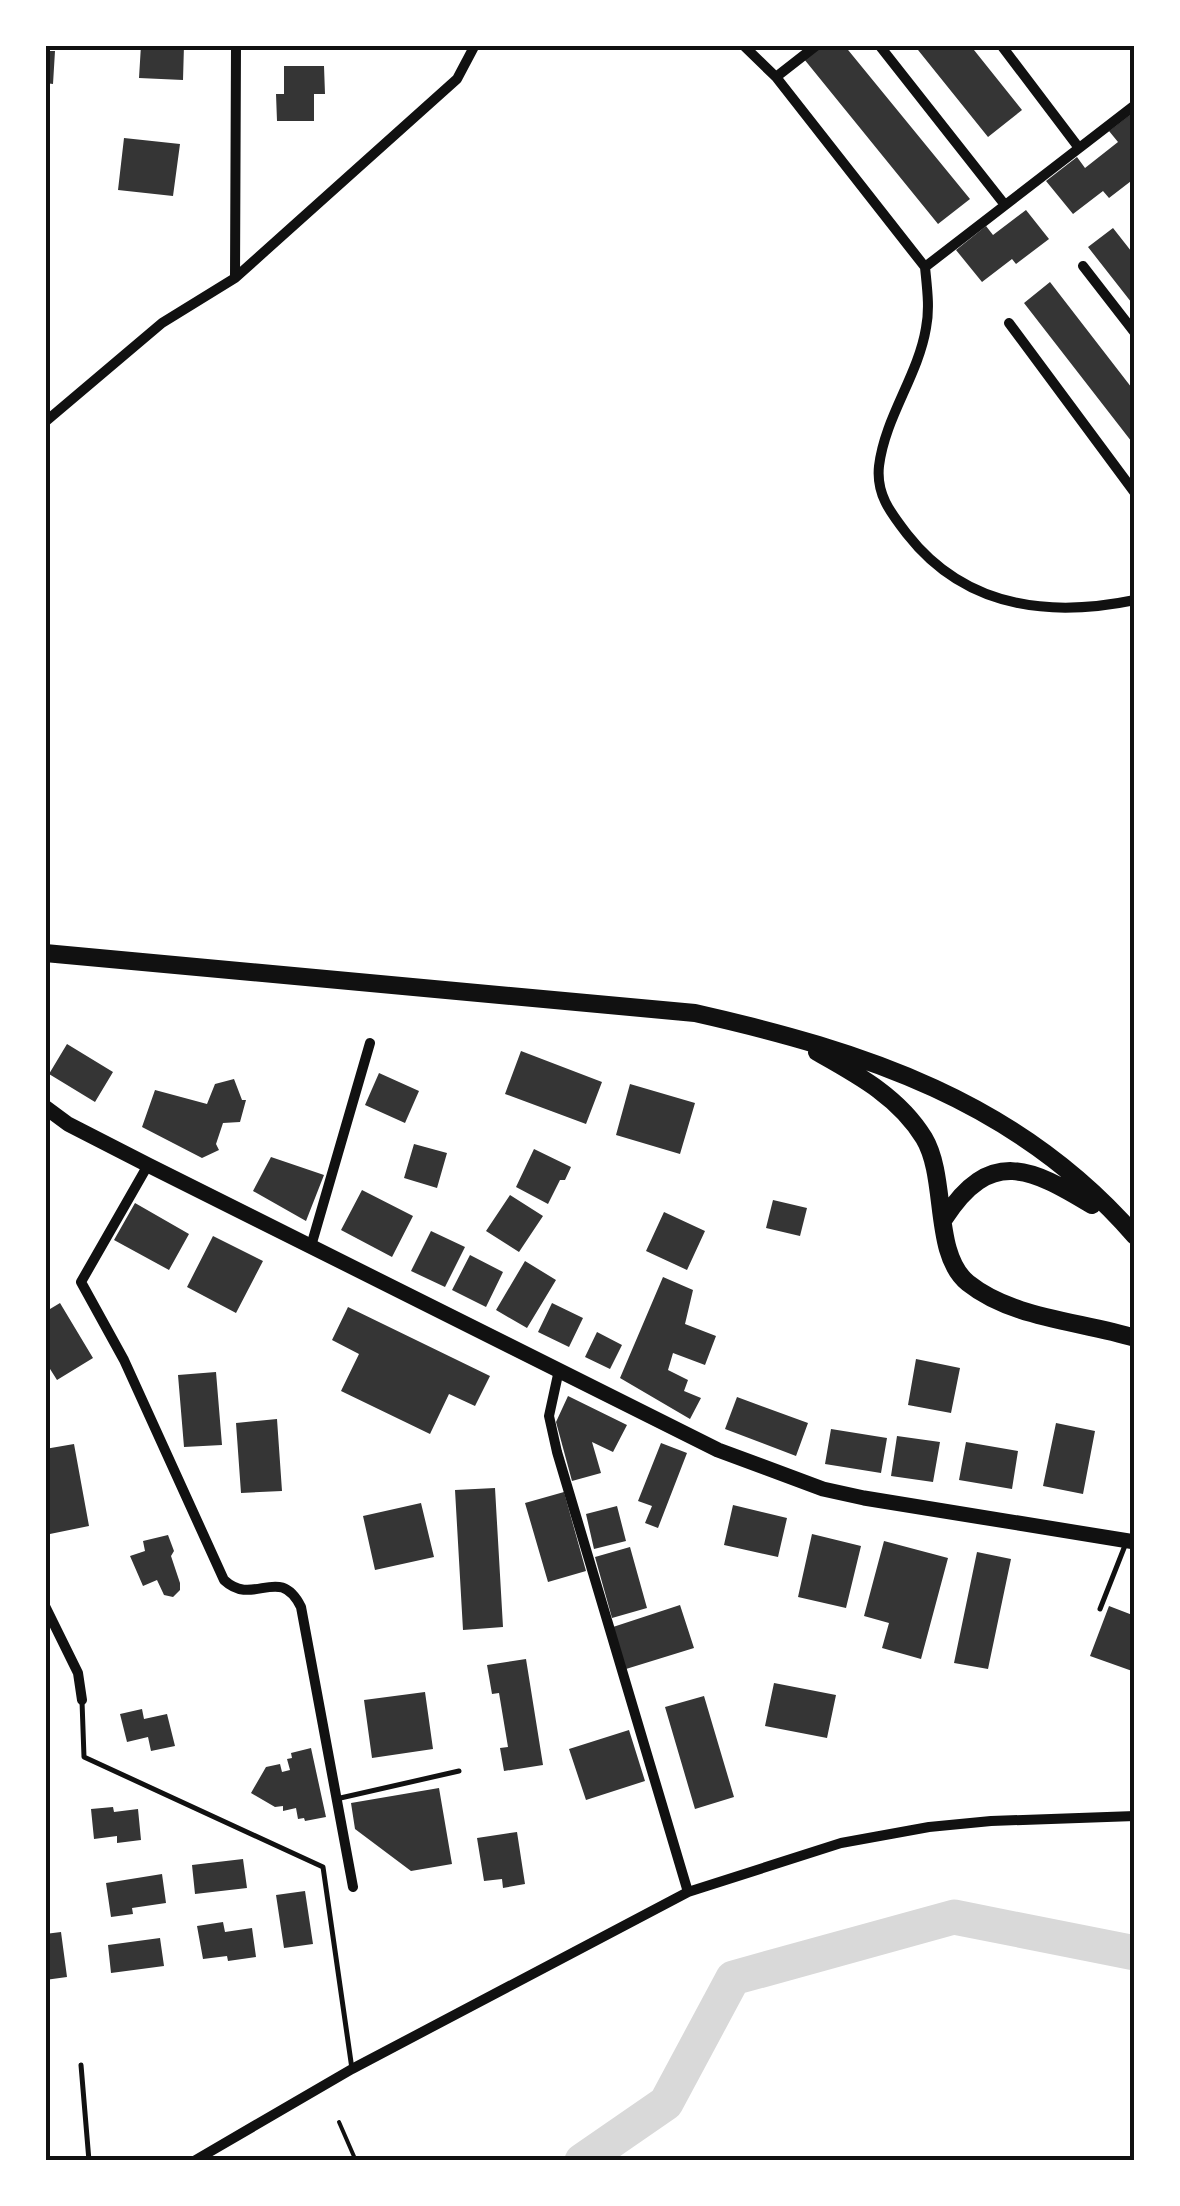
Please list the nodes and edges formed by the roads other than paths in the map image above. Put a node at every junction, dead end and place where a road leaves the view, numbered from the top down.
1 (236, 45) edge
2 (476, 45) edge
3 (743, 45) edge
4 (817, 45) edge
5 (879, 45) edge
6 (1001, 45) edge
7 (776, 78) junction
8 (1135, 105) edge
9 (1079, 148) junction
10 (1006, 205) junction
11 (1083, 266) dead end
12 (925, 267) junction
13 (234, 278) junction
14 (1009, 323) dead end
15 (1135, 333) edge
16 (45, 422) edge
17 (1135, 492) edge
18 (1135, 600) edge
19 (45, 945) edge
20 (45, 953) edge
21 (137, 960) junction
22 (786, 1034) junction
23 (370, 1044) dead end
24 (45, 1107) edge
25 (148, 1165) junction
26 (944, 1219) junction
27 (1131, 1232) edge
28 (311, 1246) junction
29 (1135, 1338) edge
30 (560, 1370) junction
31 (1132, 1538) edge
32 (45, 1606) edge
33 (1100, 1609) dead end
34 (82, 1700) joint
35 (458, 1770) dead end
36 (336, 1798) junction
37 (1132, 1817) edge
38 (353, 1887) dead end
39 (688, 1892) junction
40 (81, 2065) dead end
41 (352, 2068) junction
42 (89, 2161) edge
43 (194, 2161) edge

1 - 13 street
2 - 13 street
3 - 7 street
4 - 7 street
5 - 10 street
6 - 9 street
7 - 12 street
8 - 9 street
9 - 10 street
10 - 12 street
11 - 15 street
12 - 18 street
13 - 16 street
14 - 17 street
19 - 21 highway
20 - 21 highway
21 - 22 highway
22 - 26 highway
22 - 27 highway
23 - 28 street
24 - 25 main road
25 - 28 main road
25 - 36 street
26 - 27 highway
26 - 29 highway
28 - 30 main road
30 - 31 main road
30 - 39 street
31 - 33 lane
32 - 34 street
34 - 41 lane
35 - 36 lane
36 - 38 street
37 - 39 street
39 - 41 street
40 - 42 lane
41 - 43 street

